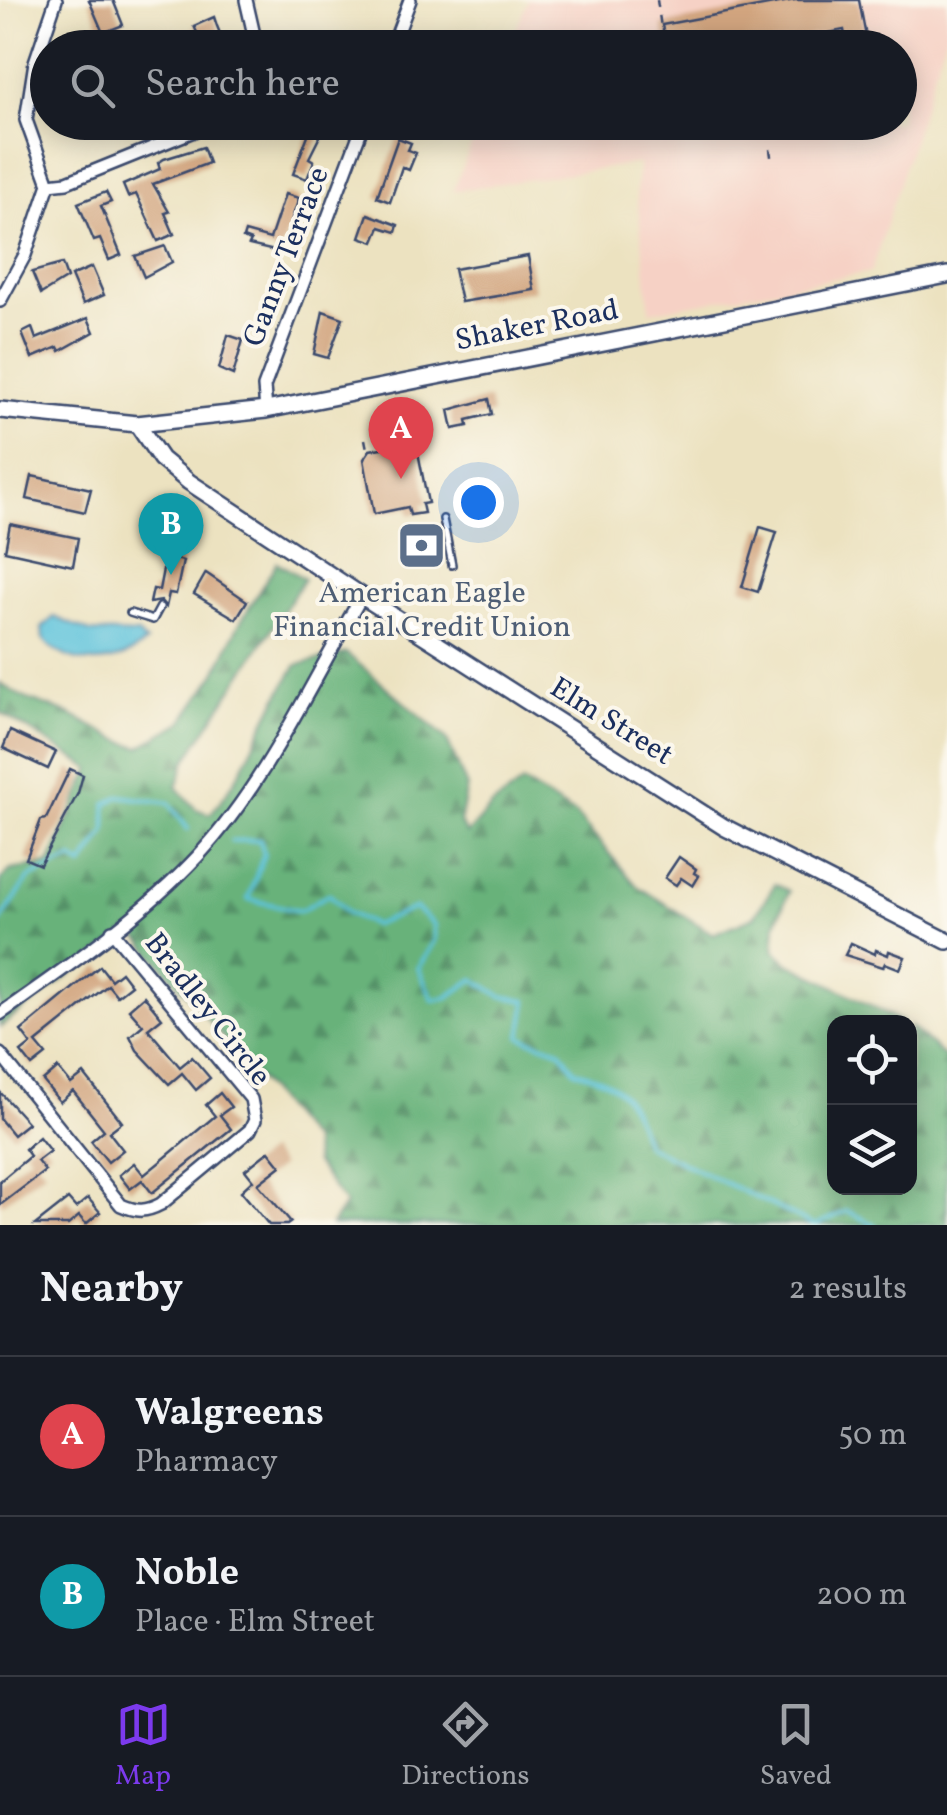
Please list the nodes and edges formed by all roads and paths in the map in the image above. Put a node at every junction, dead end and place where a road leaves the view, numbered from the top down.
1 (56, 0) edge
2 (246, 0) edge
3 (410, 0) edge
4 (658, 0) edge
5 (46, 30) edge
6 (253, 30) edge
7 (399, 30) edge
8 (662, 30) edge
9 (30, 94) edge
10 (30, 131) edge
11 (33, 140) edge
12 (172, 140) edge
13 (357, 140) edge
14 (770, 150) dead end
15 (772, 164) dead end
16 (49, 184) junction
17 (947, 275) edge
18 (0, 300) edge
19 (0, 410) edge
20 (266, 410) junction
21 (137, 424) junction
22 (365, 439) dead end
23 (368, 449) dead end
24 (442, 519) dead end
25 (174, 537) dead end
26 (171, 551) dead end
27 (452, 566) dead end
28 (362, 596) junction
29 (160, 607) dead end
30 (130, 613) dead end
31 (112, 931) junction
32 (947, 941) edge
33 (0, 1014) edge
34 (0, 1054) edge

1 - 5 street
2 - 6 street
3 - 7 street
4 - 8 path
9 - 10 street
11 - 16 street
12 - 16 street
13 - 20 street, Ganny Terrace
14 - 15 path
16 - 18 street
17 - 20 street, Shaker Road
19 - 21 street
20 - 21 street, Shaker Road
21 - 28 street, Elm Street
22 - 23 path
24 - 27 lane
25 - 26 lane
28 - 31 street, Bradley Circle
28 - 32 street, Elm Street
29 - 30 lane
31 - 33 street, Bradley Circle
31 - 34 street, Bradley Circle

